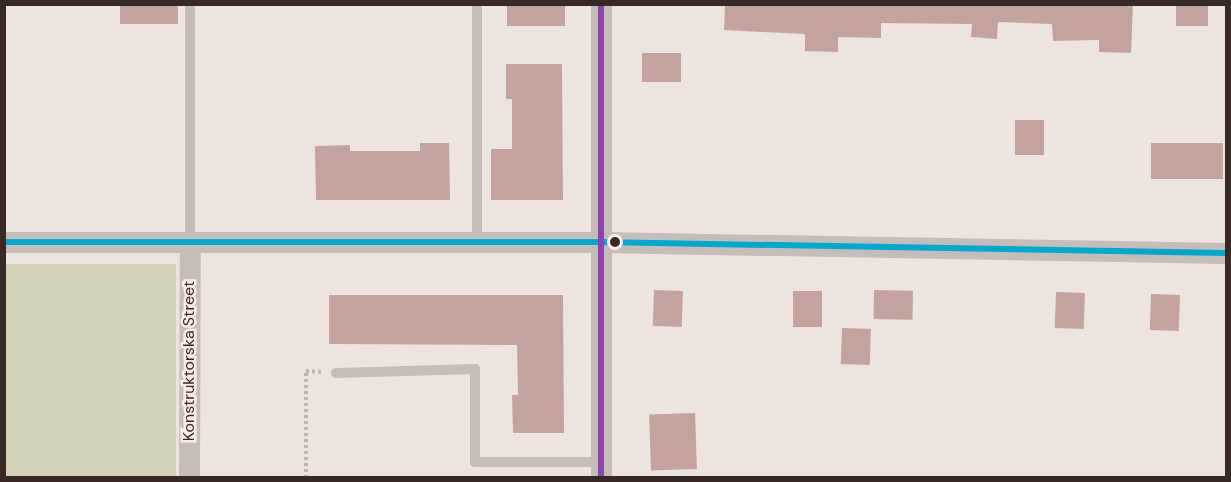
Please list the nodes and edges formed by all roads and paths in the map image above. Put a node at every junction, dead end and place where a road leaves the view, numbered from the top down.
1 (190, 4) edge
2 (477, 4) edge
3 (601, 4) edge
4 (4, 242) edge
5 (600, 242) junction
6 (477, 243) junction
7 (190, 244) junction
8 (1227, 253) edge
9 (336, 373) joint
10 (601, 470) edge
11 (189, 477) edge
12 (306, 477) edge

1 - 7 lane
2 - 6 lane
3 - 5 street
4 - 7 street
5 - 6 street
5 - 8 street
5 - 10 street
6 - 7 street
7 - 11 street, Konstruktorska Street
9 - 10 lane
9 - 12 path

